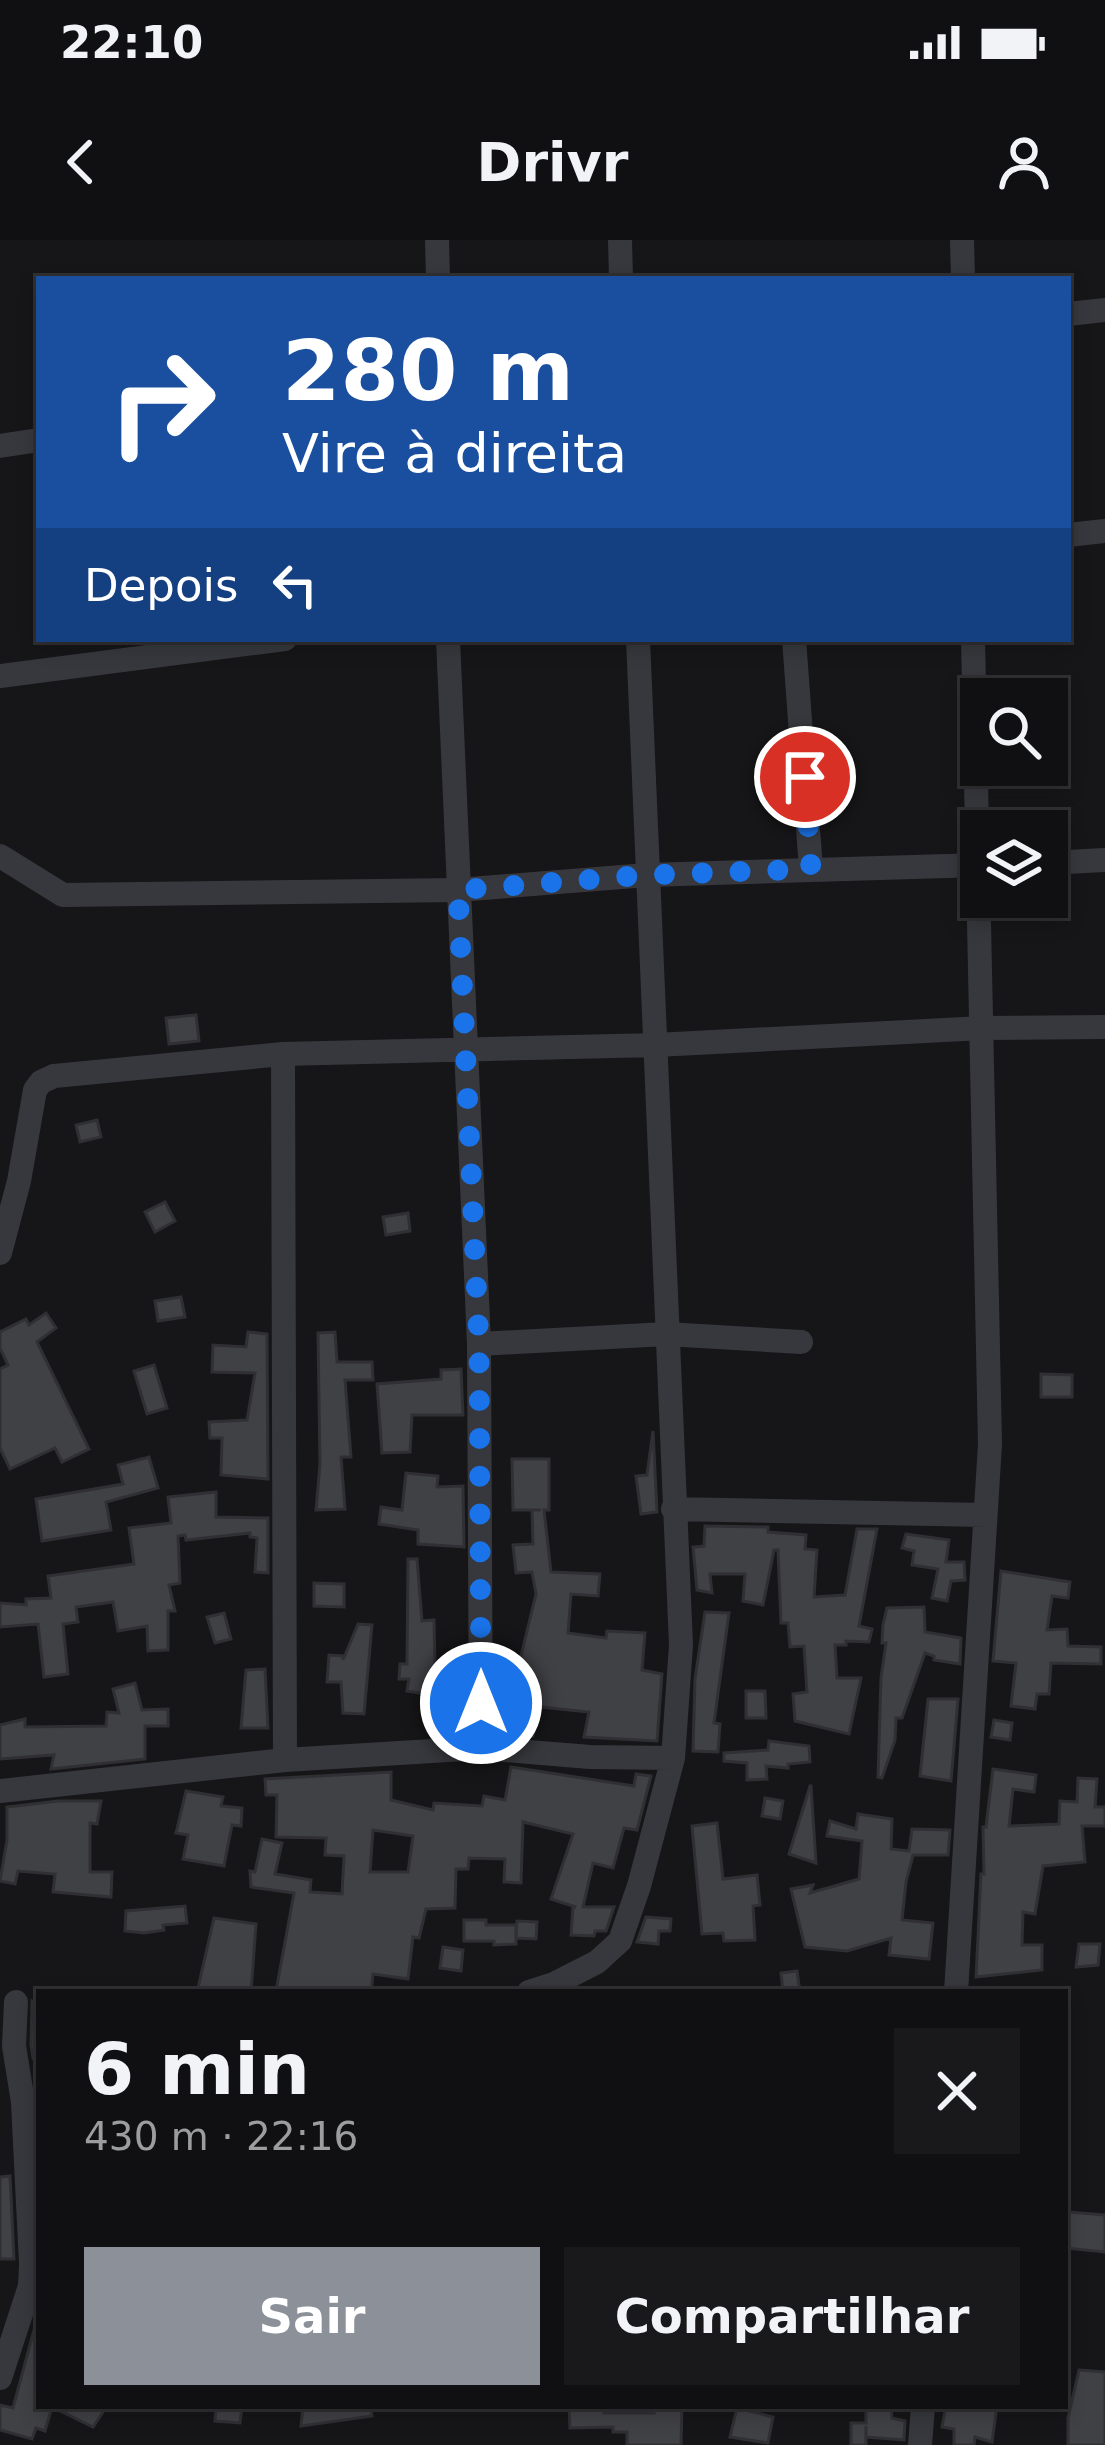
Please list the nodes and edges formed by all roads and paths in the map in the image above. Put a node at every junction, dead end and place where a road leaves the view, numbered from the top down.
1 (437, 240) edge
2 (620, 240) edge
3 (962, 240) edge
4 (438, 276) edge
5 (621, 276) edge
6 (963, 276) edge
7 (1105, 310) edge
8 (1071, 314) edge
9 (36, 440) edge
10 (0, 446) edge
11 (1105, 531) edge
12 (1071, 535) edge
13 (262, 642) edge
14 (448, 642) edge
15 (638, 642) edge
16 (794, 642) edge
17 (973, 642) edge
18 (0, 676) edge
19 (978, 810) edge
20 (0, 856) edge
21 (1105, 860) edge
22 (1068, 862) edge
23 (960, 865) edge
24 (811, 869) junction
25 (647, 875) junction
26 (458, 890) junction
27 (981, 918) edge
28 (1105, 1027) edge
29 (983, 1028) junction
30 (656, 1045) junction
31 (467, 1052) junction
32 (283, 1054) junction
33 (0, 1253) edge
34 (666, 1334) junction
35 (801, 1342) dead end
36 (479, 1344) junction
37 (673, 1509) junction
38 (985, 1515) junction
39 (481, 1748) junction
40 (673, 1758) junction
41 (285, 1760) junction
42 (0, 1791) edge
43 (536, 1989) edge
44 (956, 1989) edge
45 (16, 2002) dead end
46 (31, 2093) edge
47 (0, 2378) edge
48 (923, 2409) edge
49 (920, 2445) edge

1 - 4 street
2 - 5 street
3 - 6 street
7 - 8 street
9 - 10 street
11 - 12 street
13 - 18 street
14 - 26 street
15 - 25 street
16 - 24 street
17 - 19 street
20 - 26 street
21 - 22 street
23 - 24 street
24 - 25 street
25 - 26 street
25 - 30 street
26 - 31 street
27 - 29 street
28 - 29 street
29 - 30 street
29 - 38 street
30 - 31 street
30 - 34 street
31 - 32 street
31 - 36 street
32 - 33 street
32 - 41 street
34 - 35 street
34 - 36 street
34 - 37 street
36 - 39 street
37 - 38 street
37 - 40 street
38 - 44 street
39 - 40 street
39 - 41 street
40 - 43 street
41 - 42 street
45 - 46 street
46 - 47 street
48 - 49 street

